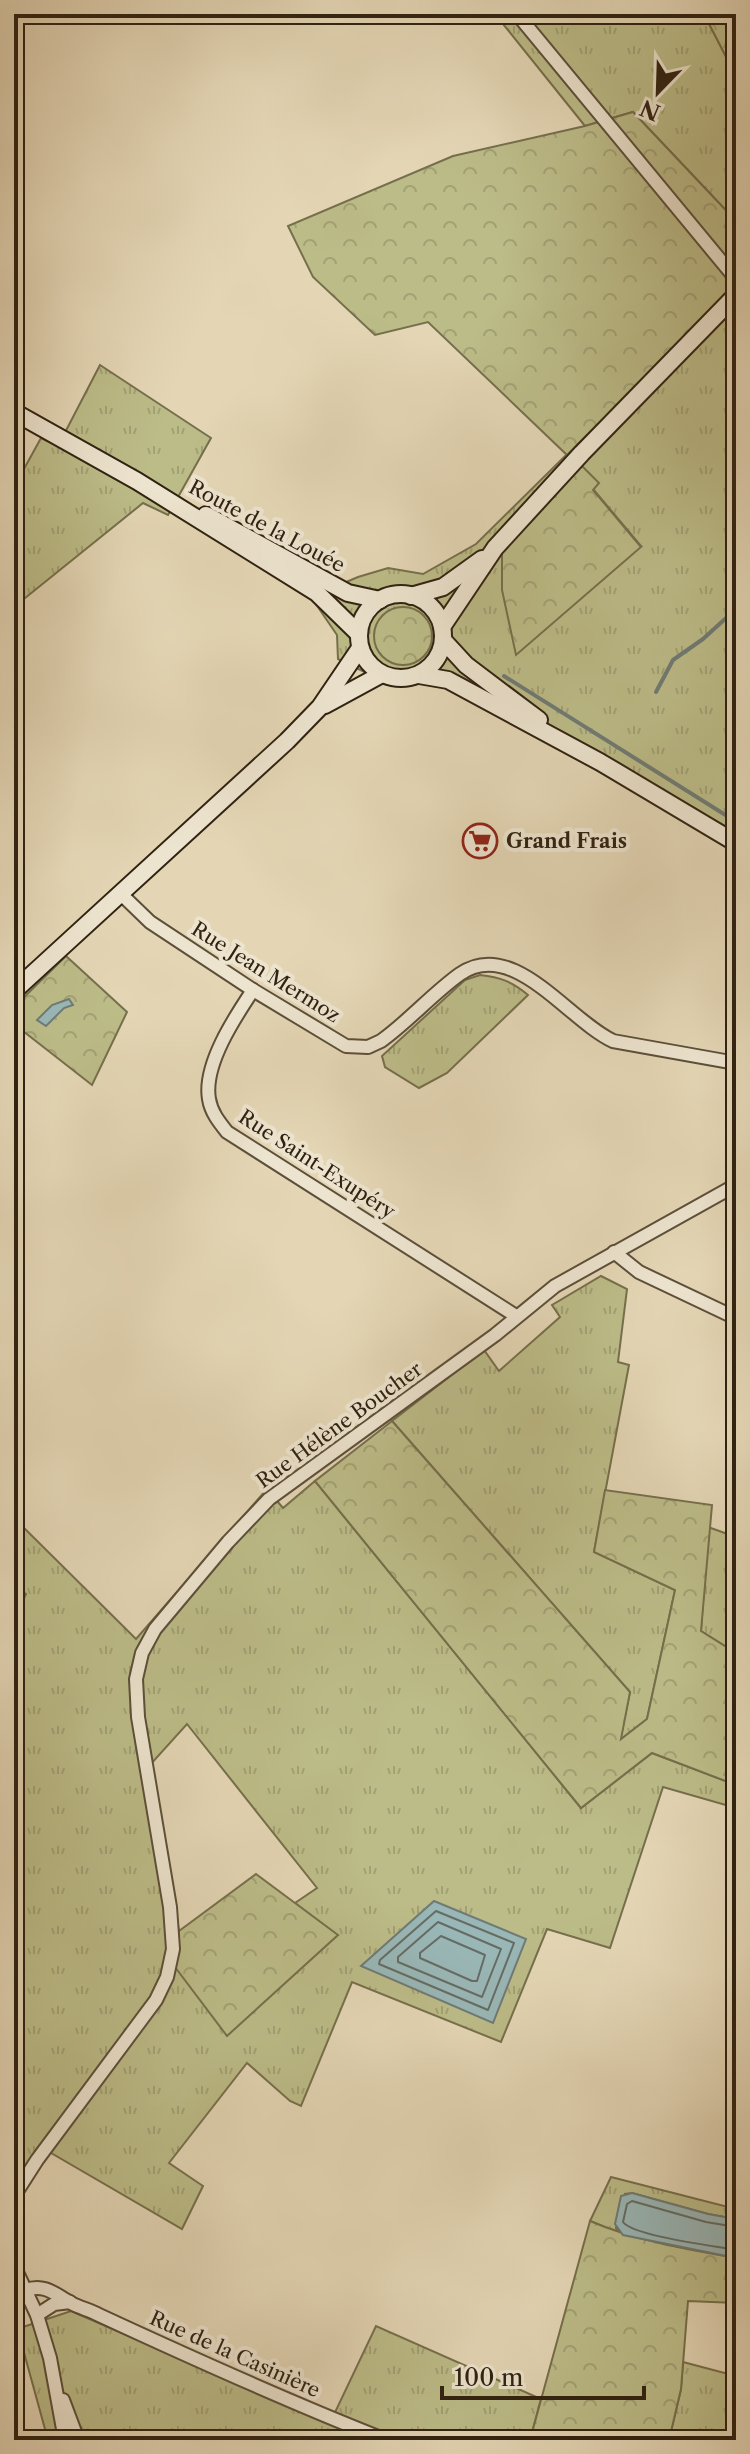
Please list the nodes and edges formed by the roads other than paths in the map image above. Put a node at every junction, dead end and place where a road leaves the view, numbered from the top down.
1 (517, 14) edge
2 (736, 279) edge
3 (736, 295) edge
4 (14, 412) edge
5 (137, 481) junction
6 (495, 548) junction
7 (411, 596) junction
8 (380, 600) junction
9 (442, 633) junction
10 (360, 641) junction
11 (382, 674) junction
12 (419, 675) junction
13 (320, 707) junction
14 (600, 762) junction
15 (736, 843) edge
16 (120, 893) junction
17 (253, 990) junction
18 (14, 991) edge
19 (736, 1063) edge
20 (736, 1185) edge
21 (614, 1252) junction
22 (516, 1316) junction
23 (736, 1318) edge
24 (14, 2196) edge
25 (14, 2266) edge
26 (26, 2290) junction
27 (70, 2302) junction
28 (37, 2315) junction
29 (55, 2382) junction
30 (65, 2440) edge
31 (78, 2440) edge
32 (386, 2440) edge

1 - 2 street
3 - 6 main road
4 - 5 main road, Route de la Louée
5 - 8 main road, Route de la Louée
5 - 10 main road, Route de la Louée
6 - 7 main road
6 - 9 main road
7 - 8 main road
7 - 9 main road
8 - 10 main road
9 - 12 main road
9 - 14 main road
10 - 11 main road
10 - 13 main road
11 - 12 main road
11 - 13 main road
12 - 14 main road
13 - 16 main road
14 - 15 main road
16 - 17 street, Rue Jean Mermoz
16 - 18 main road
17 - 19 street, Rue Jean Mermoz
17 - 22 street, Rue Saint-Exupéry
20 - 21 street, Rue Hélène Boucher
21 - 22 street, Rue Hélène Boucher
21 - 23 street
22 - 24 street, Rue Hélène Boucher
25 - 26 street
26 - 27 street, Rue de la Casinière
26 - 28 street
27 - 28 street
27 - 32 street, Rue de la Casinière
28 - 29 street
29 - 30 street
29 - 31 street

